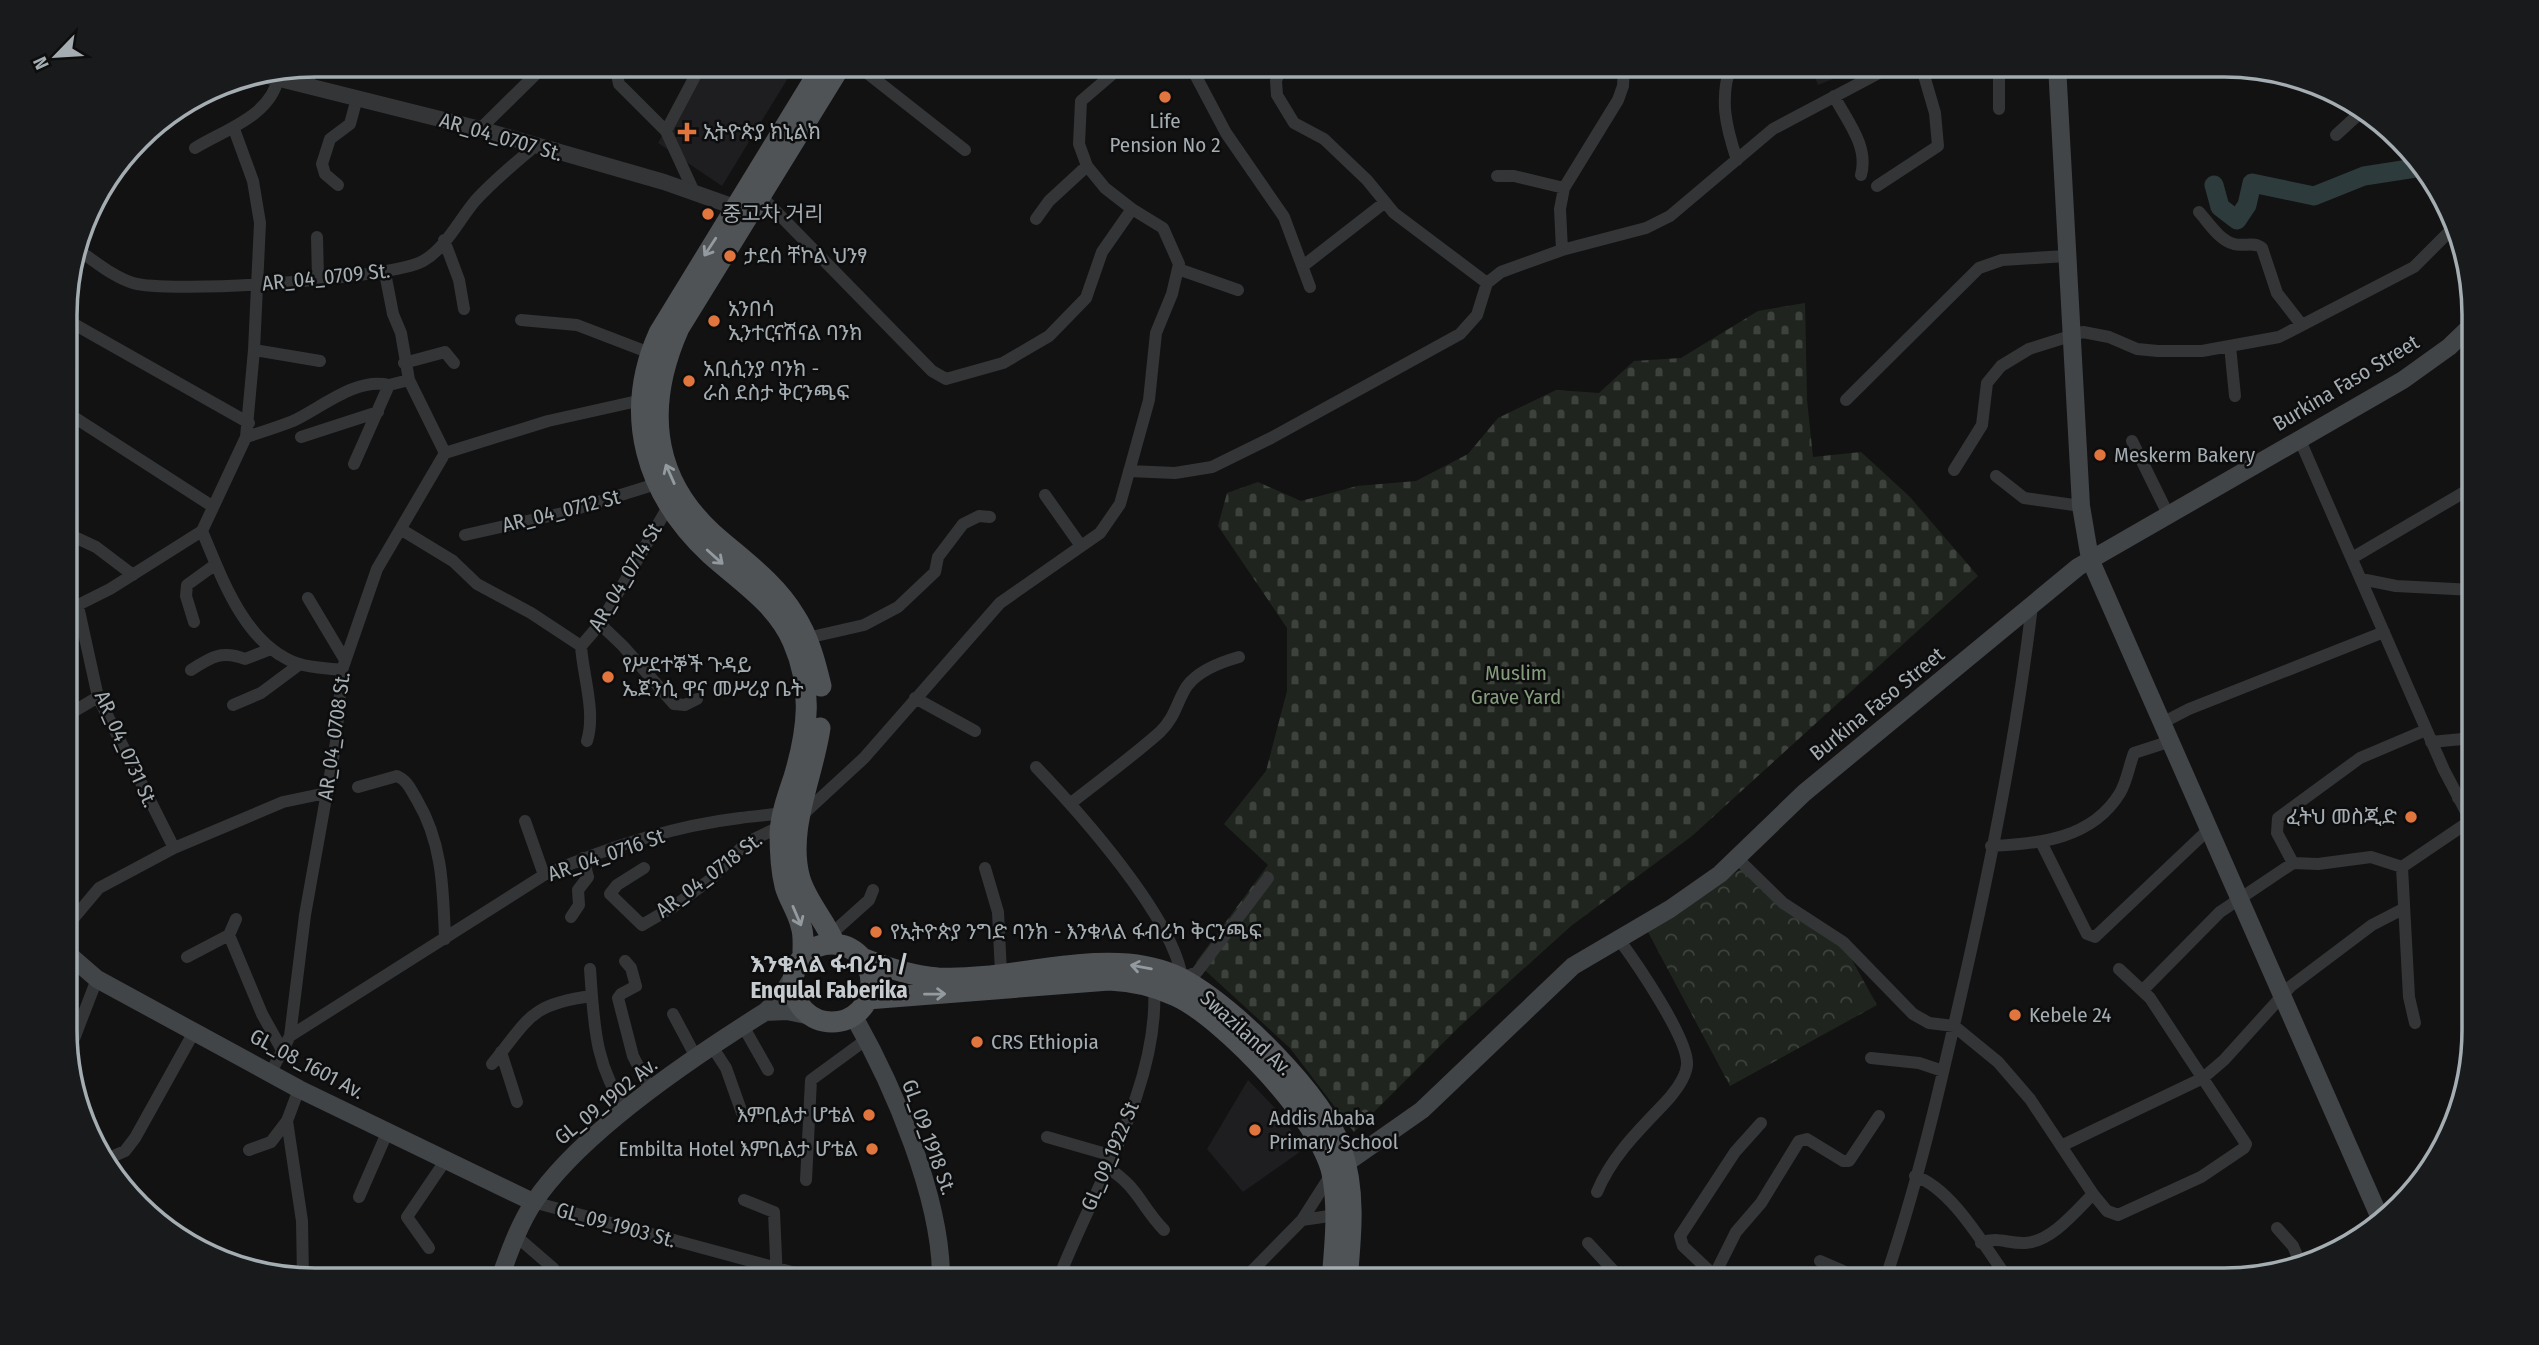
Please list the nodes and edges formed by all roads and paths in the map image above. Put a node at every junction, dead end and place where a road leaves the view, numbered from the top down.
1 (1279, 77) edge
2 (1623, 77) edge
3 (1727, 77) edge
4 (1870, 77) edge
5 (1925, 77) edge
6 (1999, 77) edge
7 (2058, 77) edge
8 (309, 78) edge
9 (533, 78) edge
10 (617, 78) edge
11 (694, 78) edge
12 (816, 78) edge
13 (833, 78) edge
14 (873, 78) edge
15 (1107, 78) edge
16 (1196, 78) edge
17 (284, 80) edge
18 (272, 82) edge
19 (307, 85) junction
20 (1834, 96) junction
21 (357, 97) junction
22 (1999, 109) dead end
23 (2355, 117) edge
24 (234, 129) junction
25 (480, 130) junction
26 (666, 131) junction
27 (2336, 135) dead end
28 (534, 147) junction
29 (195, 148) dead end
30 (965, 150) dead end
31 (1737, 160) junction
32 (1087, 166) junction
33 (1861, 175) dead end
34 (1497, 176) dead end
35 (338, 185) dead end
36 (1877, 186) dead end
37 (1564, 188) junction
38 (694, 192) junction
39 (1384, 203) junction
40 (749, 205) junction
41 (1132, 209) junction
42 (2199, 212) dead end
43 (1036, 219) dead end
44 (2447, 234) edge
45 (317, 237) dead end
46 (444, 240) junction
47 (1562, 250) junction
48 (85, 254) edge
49 (2066, 256) junction
50 (1303, 266) junction
51 (1178, 269) junction
52 (385, 273) junction
53 (318, 278) junction
54 (1487, 283) junction
55 (257, 285) junction
56 (1310, 287) dead end
57 (1238, 290) dead end
58 (464, 309) dead end
59 (521, 320) dead end
60 (2301, 324) junction
61 (78, 326) edge
62 (2071, 335) junction
63 (2462, 335) edge
64 (2230, 346) junction
65 (254, 350) junction
66 (650, 353) junction
67 (320, 361) dead end
68 (404, 363) junction
69 (454, 363) dead end
70 (409, 380) junction
71 (389, 385) junction
72 (2235, 396) dead end
73 (642, 400) junction
74 (1846, 400) dead end
75 (378, 412) junction
76 (78, 420) edge
77 (249, 423) junction
78 (246, 437) junction
79 (301, 437) dead end
80 (2299, 438) junction
81 (2132, 441) dead end
82 (445, 453) junction
83 (354, 464) dead end
84 (1954, 470) dead end
85 (1129, 471) junction
86 (1996, 476) dead end
87 (656, 484) junction
88 (2462, 493) edge
89 (1045, 495) dead end
90 (212, 506) junction
91 (2081, 506) junction
92 (668, 507) junction
93 (2168, 514) junction
94 (990, 517) dead end
95 (402, 530) junction
96 (202, 531) junction
97 (465, 535) dead end
98 (78, 538) edge
99 (1081, 546) junction
100 (2352, 558) junction
101 (2090, 559) junction
102 (216, 564) junction
103 (133, 575) junction
104 (2361, 579) junction
105 (2462, 589) edge
106 (308, 597) dead end
107 (78, 606) edge
108 (2032, 606) junction
109 (194, 622) dead end
110 (600, 624) junction
111 (78, 628) edge
112 (2384, 632) junction
113 (807, 638) junction
114 (578, 645) junction
115 (271, 649) junction
116 (1239, 657) dead end
117 (300, 664) junction
118 (343, 665) junction
119 (191, 670) dead end
120 (98, 697) junction
121 (915, 698) junction
122 (697, 699) dead end
123 (233, 705) dead end
124 (77, 709) edge
125 (2160, 724) junction
126 (975, 731) dead end
127 (2429, 736) junction
128 (2462, 738) edge
129 (587, 741) dead end
130 (2168, 742) junction
131 (1036, 767) dead end
132 (358, 787) dead end
133 (326, 793) junction
134 (2462, 796) edge
135 (2458, 798) junction
136 (1071, 803) junction
137 (2462, 805) edge
138 (788, 819) junction
139 (525, 821) dead end
140 (2208, 830) junction
141 (2462, 830) edge
142 (2042, 844) junction
143 (1991, 846) junction
144 (174, 848) junction
145 (583, 858) junction
146 (1737, 858) junction
147 (2293, 863) junction
148 (985, 867) dead end
149 (2402, 867) junction
150 (644, 868) dead end
151 (544, 875) junction
152 (1268, 878) dead end
153 (873, 890) dead end
154 (2237, 898) junction
155 (2403, 909) junction
156 (77, 914) edge
157 (571, 917) dead end
158 (236, 919) dead end
159 (229, 935) junction
160 (832, 938) junction
161 (1618, 938) junction
162 (445, 939) junction
163 (803, 952) junction
164 (187, 957) dead end
165 (862, 958) junction
166 (625, 961) dead end
167 (77, 962) edge
168 (590, 969) dead end
169 (2119, 969) dead end
170 (1001, 973) junction
171 (792, 978) junction
172 (1182, 978) junction
173 (97, 979) junction
174 (1154, 987) junction
175 (2143, 990) junction
176 (592, 996) junction
177 (2280, 996) junction
178 (860, 1007) junction
179 (765, 1012) junction
180 (673, 1014) dead end
181 (811, 1016) junction
182 (2415, 1023) dead end
183 (743, 1026) junction
184 (1954, 1026) junction
185 (77, 1031) edge
186 (194, 1032) junction
187 (290, 1036) junction
188 (867, 1039) junction
189 (713, 1048) junction
190 (282, 1050) junction
191 (501, 1052) junction
192 (1871, 1058) dead end
193 (697, 1059) junction
194 (492, 1064) dead end
195 (768, 1070) dead end
196 (1943, 1071) junction
197 (271, 1072) junction
198 (2203, 1078) junction
199 (299, 1089) junction
200 (651, 1091) junction
201 (517, 1102) dead end
202 (627, 1111) junction
203 (741, 1113) dead end
204 (1879, 1116) dead end
205 (287, 1121) junction
206 (1761, 1123) dead end
207 (387, 1133) junction
208 (1047, 1137) dead end
209 (2061, 1146) junction
210 (249, 1150) dead end
211 (113, 1156) edge
212 (445, 1161) junction
213 (1110, 1162) junction
214 (1339, 1169) junction
215 (1915, 1176) junction
216 (806, 1180) dead end
217 (1597, 1192) dead end
218 (2093, 1195) junction
219 (359, 1197) dead end
220 (744, 1200) dead end
221 (533, 1202) junction
222 (2377, 1212) edge
223 (1336, 1215) junction
224 (1302, 1220) junction
225 (2277, 1228) dead end
226 (1164, 1230) dead end
227 (516, 1236) junction
228 (1588, 1243) dead end
229 (1981, 1243) junction
230 (429, 1248) dead end
231 (2297, 1256) edge
232 (1820, 1261) dead end
233 (303, 1267) edge
234 (1333, 1267) edge
235 (1348, 1267) edge
236 (1610, 1267) edge
237 (1702, 1267) edge
238 (1716, 1267) edge
239 (1834, 1267) edge
240 (1889, 1267) edge
241 (1999, 1267) edge
242 (504, 1268) edge
243 (553, 1268) edge
244 (757, 1268) edge
245 (778, 1268) edge
246 (940, 1268) edge
247 (1063, 1268) edge
248 (1255, 1268) edge

1 - 39 street
2 - 37 street
3 - 31 street
4 - 20 street
5 - 36 street
6 - 22 street
7 - 49 main road
8 - 19 street
9 - 25 street
10 - 26 street
11 - 26 street
12 - 40 main road
13 - 40 main road
14 - 30 street
15 - 32 street
16 - 50 street
17 - 19 street, AR_04_0707 St.
18 - 24 street
19 - 21 street, AR_04_0707 St.
20 - 31 street
20 - 33 street
21 - 25 street, AR_04_0707 St.
21 - 35 street
23 - 27 street
24 - 29 street
24 - 55 street
25 - 28 street, AR_04_0707 St.
26 - 38 street
28 - 38 street, AR_04_0707 St.
28 - 46 street, AR_04_0709 St.
31 - 47 street
32 - 41 street
32 - 43 street
34 - 37 street
37 - 47 street
38 - 40 street, AR_04_0707 St.
39 - 50 street
39 - 54 street
40 - 41 street
40 -> 66 main road
113 -> 40 main road
41 - 51 street
42 - 60 street
44 - 60 street
45 - 53 street
46 - 52 street, AR_04_0709 St.
46 - 58 street
47 - 54 street
48 - 55 street, AR_04_0709 St.
49 - 62 main road
49 - 74 street
50 - 56 street
51 - 57 street
51 - 85 street
52 - 53 street, AR_04_0709 St.
52 - 68 street
53 - 55 street, AR_04_0709 St.
54 - 85 street
55 - 65 street
59 - 66 street
60 - 64 street
61 - 77 street
62 - 64 street
62 - 84 street
62 - 91 main road
63 - 80 main road, Burkina Faso Street
64 - 72 street
65 - 67 street
65 - 77 street
66 - 73 main road
68 - 69 street
68 - 70 street
70 - 71 street
70 - 82 street
71 - 75 street
71 - 78 street
73 - 82 street
73 - 87 main road
75 - 79 street
75 - 83 street
76 - 90 street
77 - 78 street
78 - 90 street
80 - 93 main road, Burkina Faso Street
80 - 100 street
81 - 93 street
82 - 95 street, AR_04_0708 St.
85 - 99 street
86 - 91 street
87 - 92 main road
87 - 97 street, AR_04_0712 St
88 - 100 street
89 - 99 street
90 - 96 street
91 - 101 main road
92 - 110 street, AR_04_0714 St
92 -> 138 main road
93 - 101 main road, Burkina Faso Street
94 - 113 street
95 - 114 street
95 - 118 street, AR_04_0708 St.
96 - 102 street
96 - 103 street
98 - 103 street
99 - 121 street
100 - 104 street
101 - 108 main road, Burkina Faso Street
101 - 125 main road
102 - 109 street
102 - 115 street
103 - 107 street
104 - 105 street
104 - 112 street
106 - 118 street
108 - 143 street
108 - 146 main road, Burkina Faso Street
110 - 114 street, AR_04_0714 St
110 - 122 street
111 - 120 street, AR_04_0731 St.
112 - 125 street
112 - 127 street
113 - 138 main road
114 - 129 street, AR_04_0714 St
115 - 117 street
115 - 119 street
116 - 136 street
117 - 118 street
117 - 123 street
118 - 133 street, AR_04_0708 St.
120 - 124 street
120 - 144 street, AR_04_0731 St.
121 - 126 street
121 - 138 street
125 - 130 main road
127 - 128 street
127 - 135 street
127 - 147 street
130 - 140 main road
130 - 142 street
131 - 136 street
132 - 162 street
133 - 144 street
133 - 187 street, AR_04_0708 St.
134 - 135 street
135 - 137 street
136 - 172 street
138 - 145 street, AR_04_0716 St
138 - 150 street, AR_04_0718 St.
138 - 160 main road
138 -> 163 main road
139 - 151 street
140 - 142 street
140 - 154 main road
141 - 149 street
142 - 143 street
143 - 184 street
144 - 156 street
145 - 151 street, AR_04_0716 St
145 - 157 street
146 - 161 main road, Burkina Faso Street
146 - 184 street
147 - 149 street
147 - 154 street
148 - 170 street
149 - 155 street
151 - 162 street, AR_04_0716 St
152 - 172 street
153 - 160 street
154 - 175 street
154 - 177 main road
155 - 177 street
155 - 182 street
158 - 159 street
159 - 164 street
159 - 190 street
160 - 163 main road
160 - 165 main road
161 - 214 main road, Burkina Faso Street
161 - 217 street
162 - 187 street, AR_04_0716 St
163 - 171 main road
165 - 170 main road, Swaziland Av.
165 - 178 main road
166 - 200 street
167 - 173 main road, GL_08_1601 Av.
168 - 176 street
169 - 175 street
172 -> 170 main road, Swaziland Av.
171 - 179 main road, GL_09_1902 Av.
171 - 181 main road
172 - 214 main road, Swaziland Av.
173 - 185 street
173 - 186 main road, GL_08_1601 Av.
178 -> 174 main road, Swaziland Av.
174 - 213 street, GL_09_1922 St
174 - 214 main road, Swaziland Av.
175 - 198 street
176 - 191 street
176 - 202 street
177 - 198 street
177 - 222 main road
178 - 181 main road
178 - 188 main road, GL_09_1918 St.
179 - 181 main road
179 - 183 main road, GL_09_1902 Av.
180 - 193 street
183 - 189 main road, GL_09_1902 Av.
183 - 195 street
184 - 196 street
184 - 209 street
186 - 197 main road, GL_08_1601 Av.
186 - 211 street
187 - 190 street, AR_04_0708 St.
188 - 216 street
188 - 246 main road, GL_09_1918 St.
189 - 193 main road, GL_09_1902 Av.
189 - 203 street
190 - 197 street, AR_04_0708 St.
191 - 194 street
191 - 201 street
192 - 196 street
193 - 200 main road, GL_09_1902 Av.
196 - 215 street
197 - 199 main road, GL_08_1601 Av.
198 - 209 street
198 - 218 street
199 - 205 street
199 - 207 main road, GL_08_1601 Av.
200 - 202 main road, GL_09_1902 Av.
202 - 221 main road, GL_09_1902 Av.
204 - 238 street
205 - 210 street
205 - 233 street
206 - 237 street
207 - 212 main road, GL_08_1601 Av.
207 - 219 street
208 - 213 street
209 - 218 street
212 - 221 main road, GL_08_1601 Av.
212 - 230 street
213 - 226 street
213 - 247 street, GL_09_1922 St
214 - 223 main road, Swaziland Av.
214 - 224 street
214 - 235 main road, Swaziland Av.
215 - 229 street
215 - 240 street
218 - 229 street
220 - 245 street
221 - 227 main road, GL_09_1902 Av.
221 - 244 street, GL_09_1903 St.
223 - 224 street
223 - 234 main road, Swaziland Av.
224 - 248 street
225 - 231 street
227 - 242 main road, GL_09_1902 Av.
227 - 243 street
228 - 236 street
229 - 241 street
232 - 239 street

